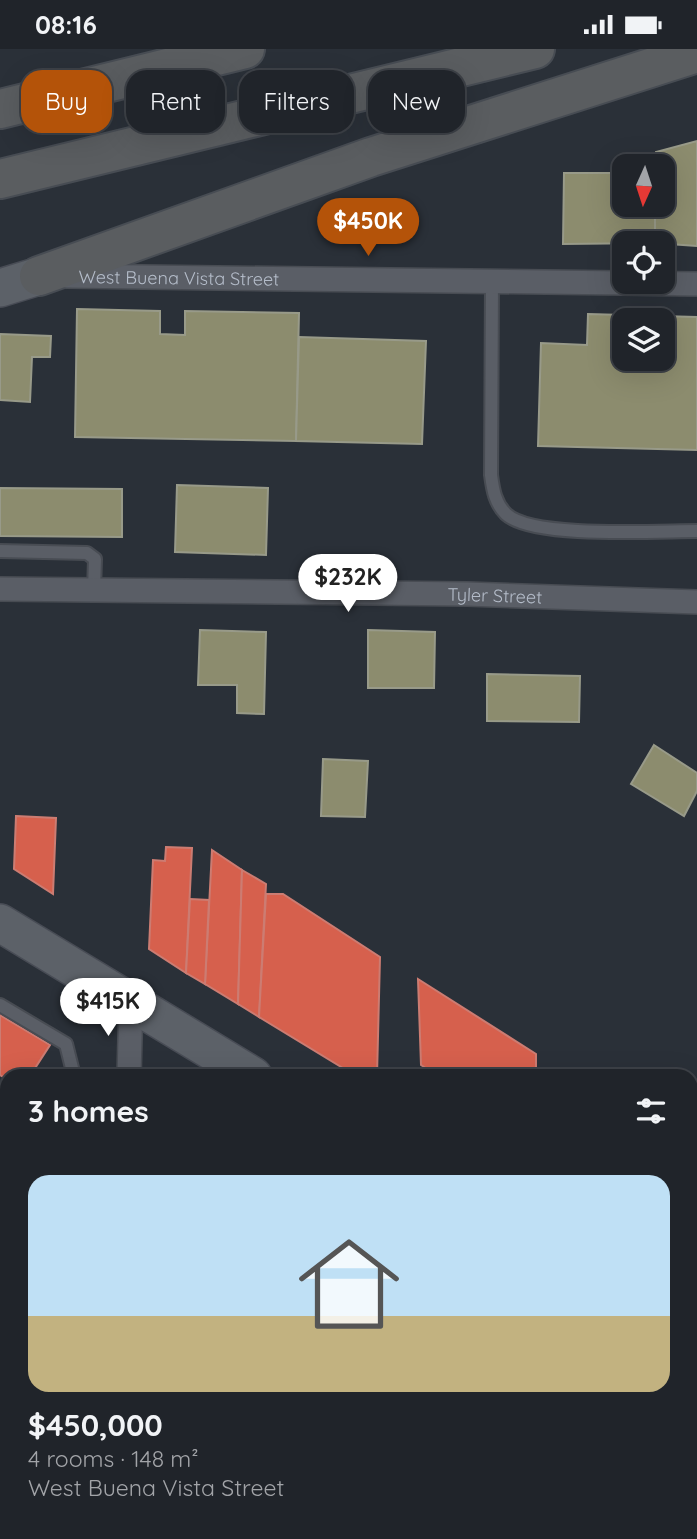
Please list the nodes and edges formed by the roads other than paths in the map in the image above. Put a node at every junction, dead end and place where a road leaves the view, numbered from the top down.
1 (245, 49) edge
2 (535, 49) edge
3 (697, 53) edge
4 (0, 109) edge
5 (0, 179) edge
6 (39, 276) junction
7 (492, 281) junction
8 (697, 284) edge
9 (0, 288) edge
10 (697, 531) edge
11 (0, 551) edge
12 (0, 589) edge
13 (94, 590) junction
14 (697, 602) edge
15 (0, 923) edge
16 (131, 1001) junction
17 (0, 1005) edge
18 (72, 1069) edge
19 (129, 1069) edge
20 (242, 1069) edge

1 - 4 highway
2 - 5 highway
3 - 6 highway
6 - 7 street, West Buena Vista Street
6 - 9 main road
7 - 8 street, West Buena Vista Street
7 - 10 lane
11 - 13 lane
12 - 13 street, Tyler Street
13 - 14 street, Tyler Street
15 - 16 main road
16 - 19 street
16 - 20 main road
17 - 18 lane

